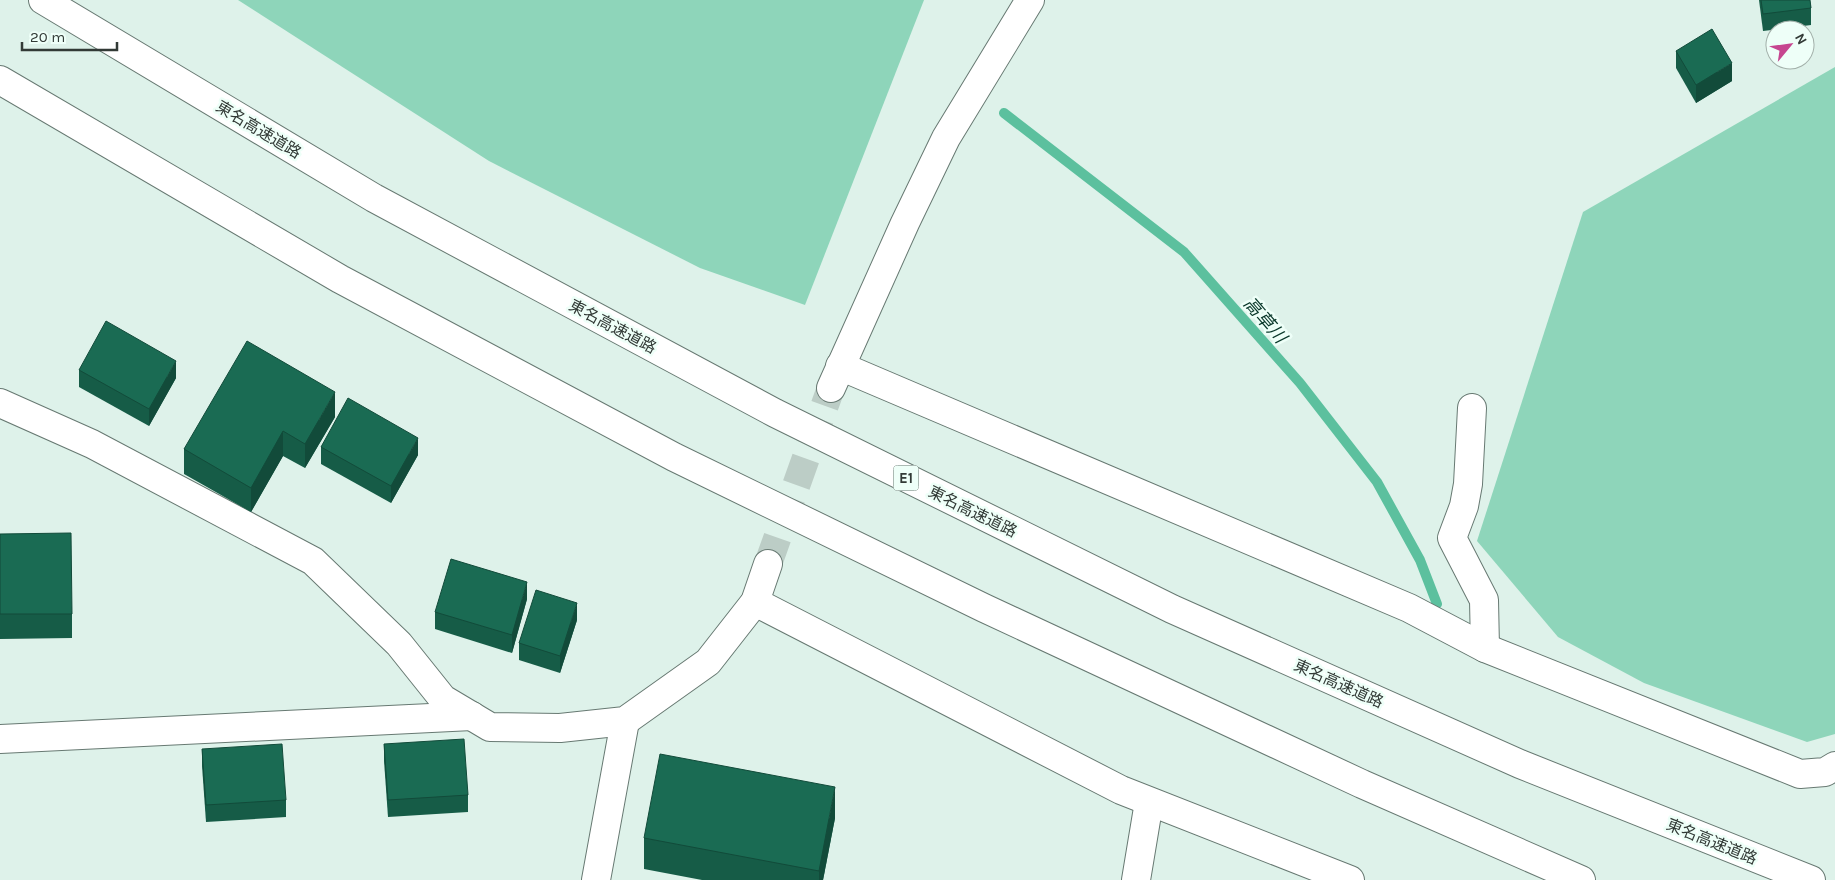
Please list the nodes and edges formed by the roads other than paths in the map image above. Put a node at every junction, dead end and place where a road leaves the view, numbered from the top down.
1 (43, 0) edge
2 (1030, 0) edge
3 (0, 80) edge
4 (0, 403) edge
5 (1472, 408) dead end
6 (768, 564) tunnel mouth
7 (755, 602) junction
8 (1485, 648) junction
9 (472, 716) junction
10 (625, 721) junction
11 (0, 739) edge
12 (1835, 766) edge
13 (1149, 802) junction
14 (1810, 879) edge
15 (596, 880) edge
16 (1136, 880) edge
17 (1350, 880) edge
18 (1580, 880) edge

1 - 14 main road, 東名高速道路 / E1
2 - 8 main road
3 - 18 main road
4 - 9 main road
5 - 8 main road
6 - 7 main road
7 - 10 main road
7 - 13 main road
8 - 12 main road
9 - 10 main road
9 - 11 main road
10 - 15 main road
13 - 16 main road
13 - 17 main road

